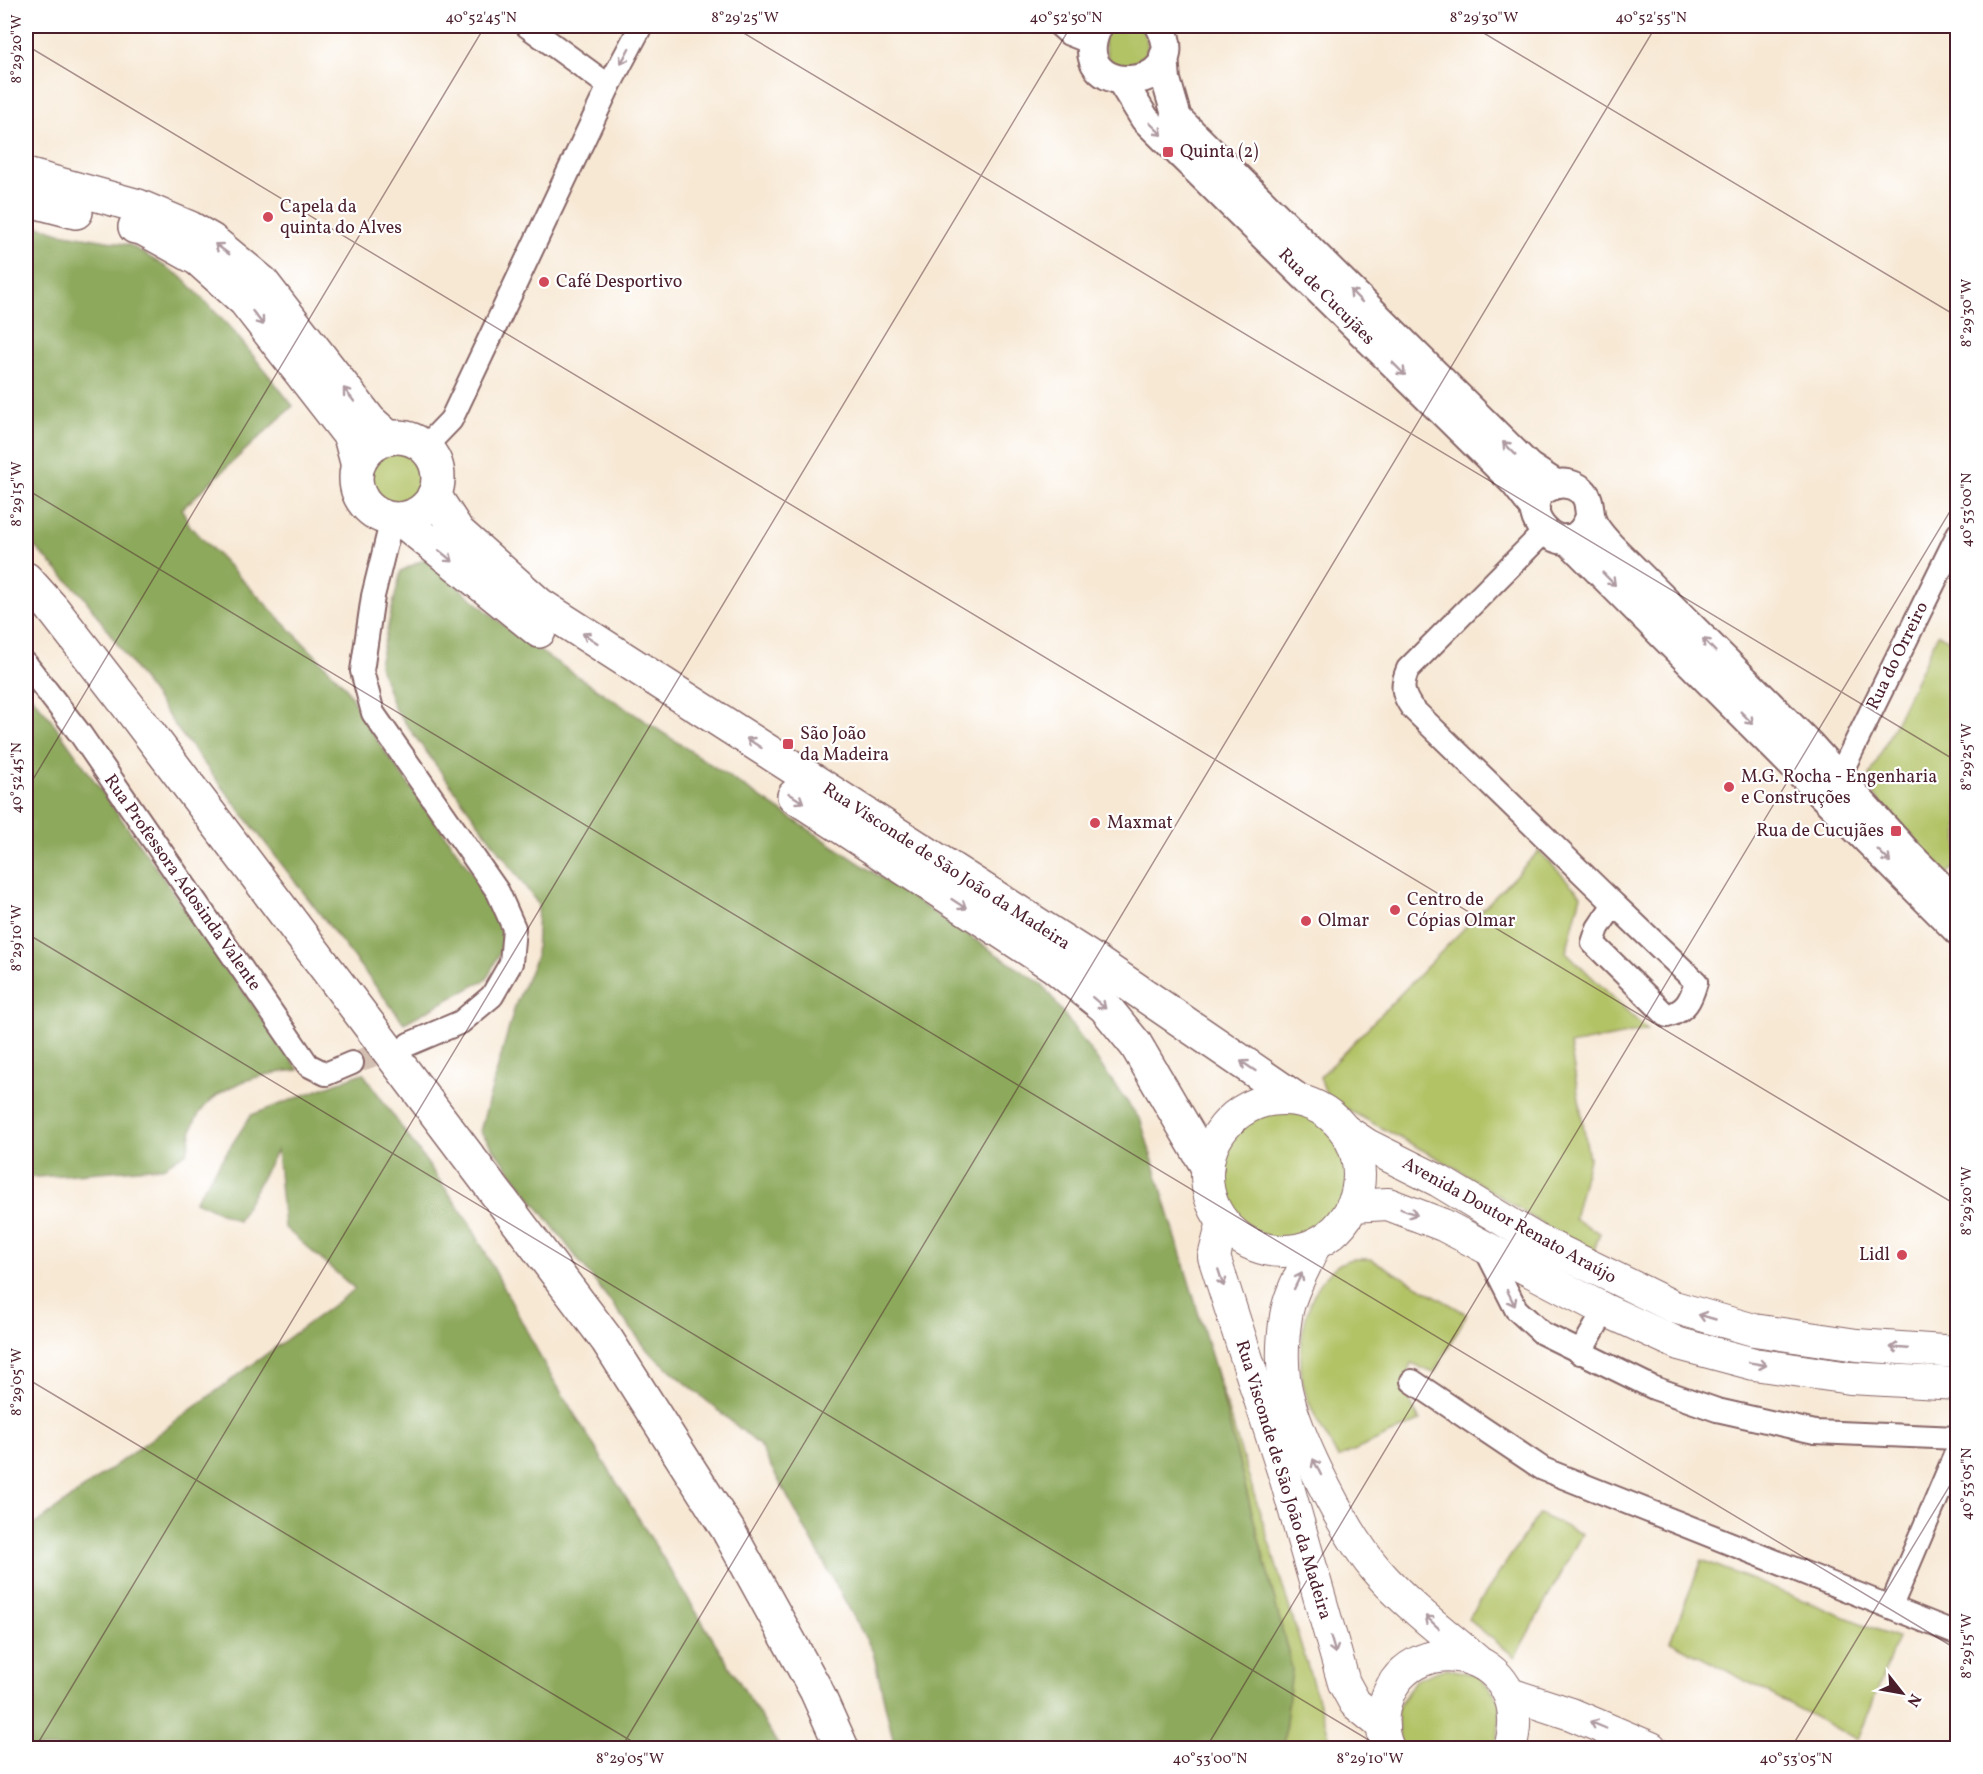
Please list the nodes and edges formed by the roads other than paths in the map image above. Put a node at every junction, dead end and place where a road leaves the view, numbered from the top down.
1 (527, 26) edge
2 (642, 26) edge
3 (1060, 26) edge
4 (1160, 26) edge
5 (1095, 34) edge
6 (1164, 56) junction
7 (1122, 81) junction
8 (609, 86) junction
9 (26, 175) edge
10 (26, 199) edge
11 (389, 438) junction
12 (424, 448) junction
13 (358, 466) junction
14 (1555, 484) junction
15 (434, 495) junction
16 (1590, 518) junction
17 (396, 519) junction
18 (1548, 527) junction
19 (1958, 534) edge
20 (26, 579) edge
21 (26, 611) edge
22 (26, 664) edge
23 (1833, 789) junction
24 (1614, 904) junction
25 (1958, 904) edge
26 (1958, 931) edge
27 (409, 1044) tunnel mouth
28 (352, 1063) tunnel mouth
29 (1296, 1099) junction
30 (1346, 1131) junction
31 (1207, 1166) junction
32 (1353, 1206) junction
33 (1223, 1222) junction
34 (1315, 1244) junction
35 (1484, 1246) junction
36 (1605, 1310) junction
37 (1958, 1352) edge
38 (1580, 1353) junction
39 (1412, 1381) dead end
40 (1958, 1384) edge
41 (1958, 1438) edge
42 (1958, 1448) edge
43 (1891, 1606) junction
44 (1958, 1634) edge
45 (1476, 1660) junction
46 (1510, 1694) junction
47 (1384, 1741) edge
48 (826, 1749) edge
49 (842, 1749) edge
50 (1510, 1749) edge
51 (1651, 1749) edge

1 - 8 street
2 -> 8 street
3 - 5 street
4 - 6 street, Rua de Cucujães
5 - 7 street
6 - 7 street
14 -> 6 street, Rua de Cucujães
7 -> 18 street, Rua de Cucujães
8 - 12 street
11 -> 9 main road
10 -> 13 main road
11 - 12 main road
11 - 13 main road
12 - 15 main road
13 - 17 main road
14 - 16 street, Rua de Cucujães
14 - 18 street
15 - 17 main road
29 -> 15 main road, Rua Visconde de São João da Madeira
16 - 18 street
23 -> 16 street, Rua de Cucujães
17 - 27 street
17 -> 31 main road, Rua Visconde de São João da Madeira
18 -> 23 street, Rua de Cucujães
18 - 24 street
19 - 23 street, Rua do Orreiro
20 - 49 main road
21 - 48 main road
22 - 28 street, Rua Professora Adosinda Valente
23 - 25 street, Rua de Cucujães
23 -> 26 street, Rua de Cucujães
24 - 24 street
29 - 30 main road, Rua Visconde de São João da Madeira
29 - 31 main road, Rua Visconde de São João da Madeira
30 - 32 main road, Rua Visconde de São João da Madeira
37 -> 30 main road, Avenida Doutor Renato Araújo
31 - 33 main road, Rua Visconde de São João da Madeira
32 - 34 main road, Rua Visconde de São João da Madeira
32 -> 35 main road, Avenida Doutor Renato Araújo
33 - 34 main road, Rua Visconde de São João da Madeira
33 -> 47 main road, Rua Visconde de São João da Madeira
45 -> 34 main road, Rua Visconde de São João da Madeira
35 - 36 main road, Avenida Doutor Renato Araújo
35 -> 38 street
36 - 38 street
36 -> 40 main road, Avenida Doutor Renato Araújo
38 - 41 street
39 - 43 street
42 - 43 street
43 - 44 street
45 - 46 main road, Rua Visconde de São João da Madeira
45 - 47 main road, Rua Visconde de São João da Madeira
46 - 50 main road
51 -> 46 main road

